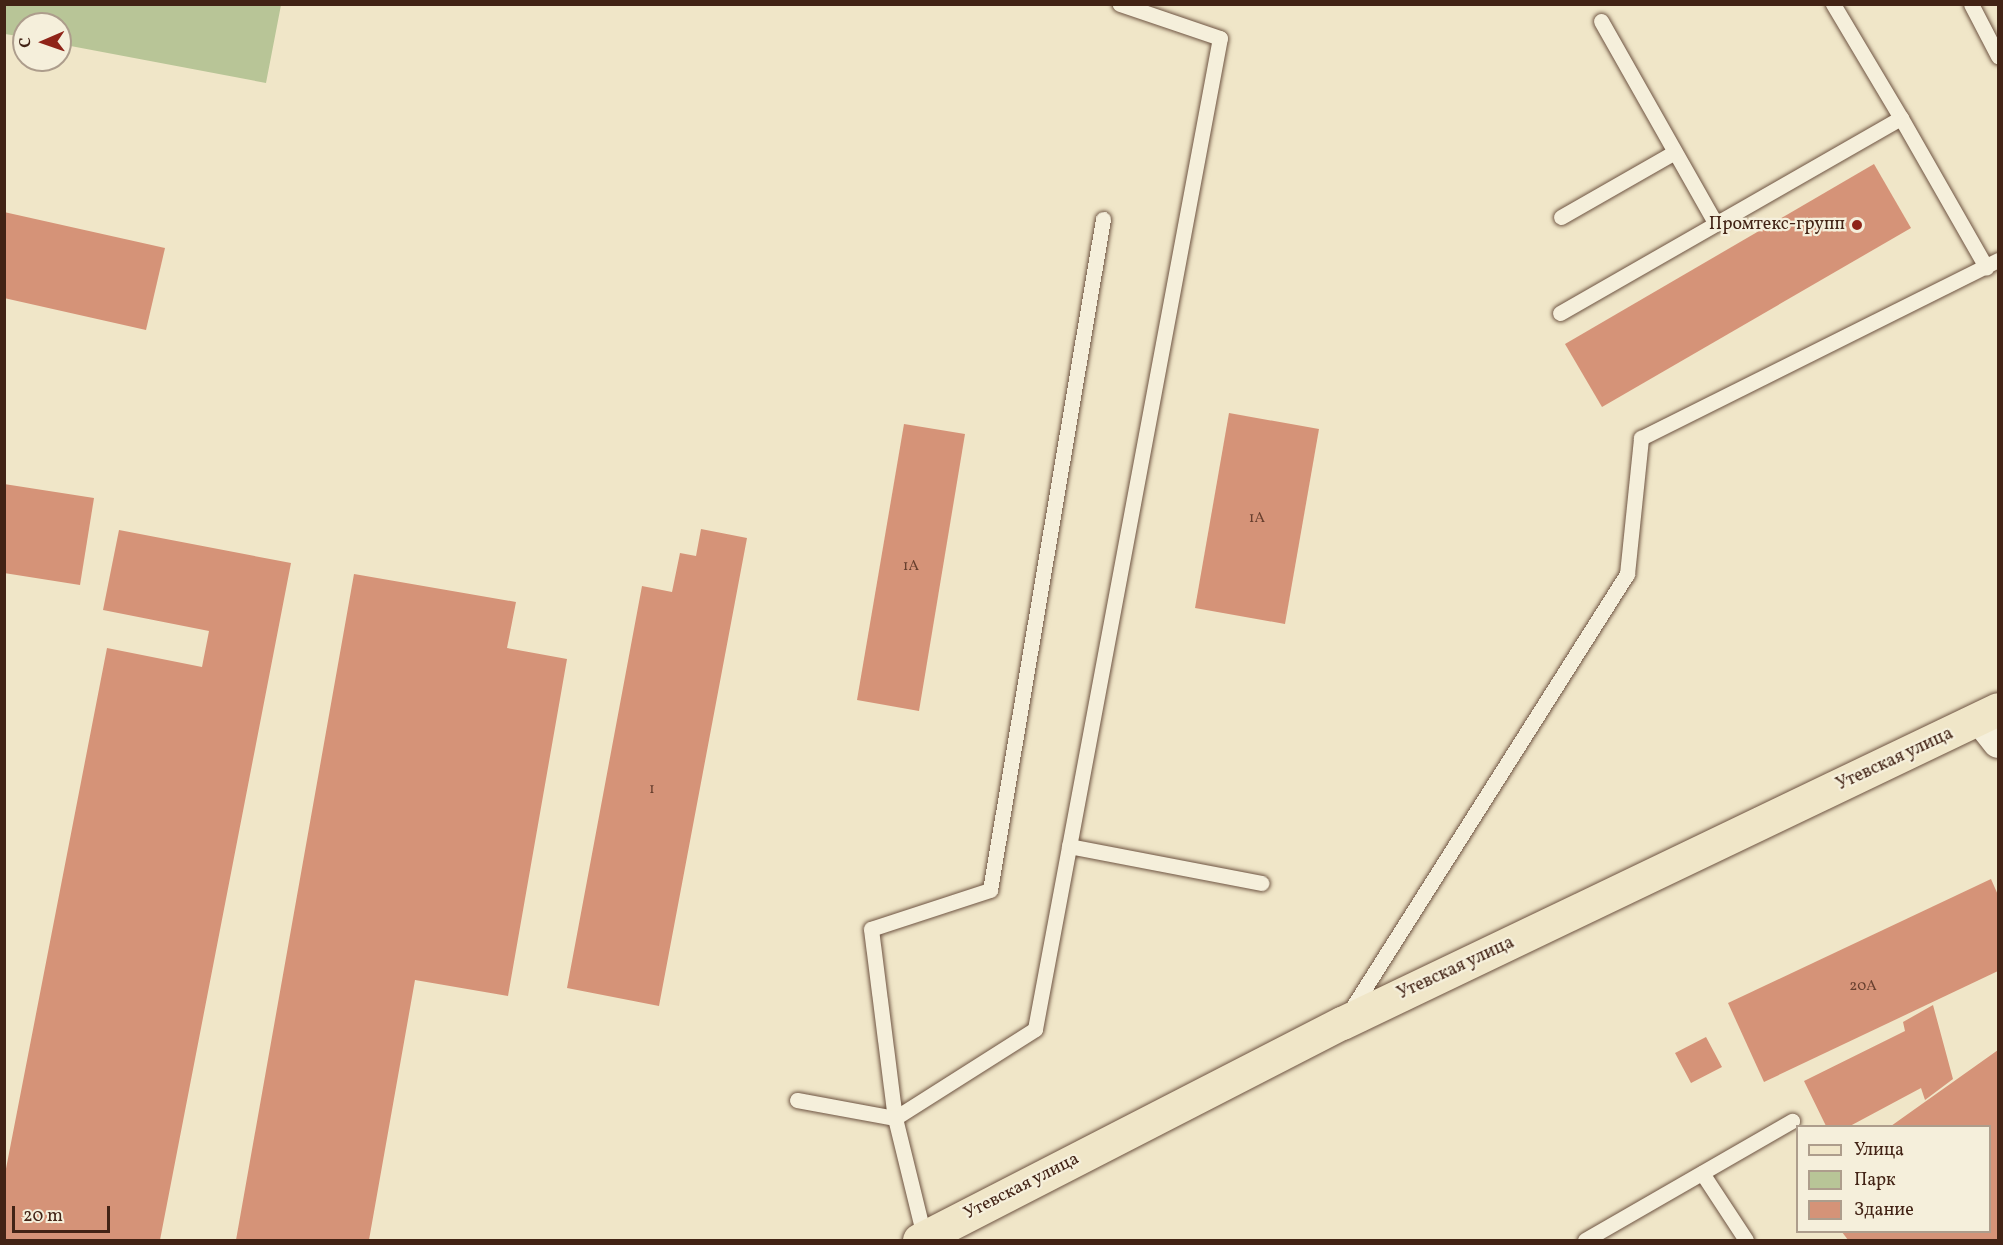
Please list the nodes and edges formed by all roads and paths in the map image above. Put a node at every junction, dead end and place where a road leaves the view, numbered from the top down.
1 (1120, 4) edge
2 (1833, 4) edge
3 (1971, 4) edge
4 (1601, 21) dead end
5 (1998, 56) edge
6 (1901, 118) junction
7 (1676, 152) junction
8 (1561, 217) dead end
9 (1103, 219) dead end
10 (1716, 224) junction
11 (1992, 263) edge
12 (1560, 313) dead end
13 (1992, 724) edge
14 (1069, 846) junction
15 (1261, 883) dead end
16 (1342, 1023) junction
17 (797, 1100) dead end
18 (895, 1118) junction
19 (1792, 1121) dead end
20 (1702, 1173) junction
21 (928, 1240) edge
22 (1585, 1240) edge
23 (1746, 1240) edge

1 - 14 lane
2 - 6 lane
3 - 5 lane
4 - 7 lane
6 - 10 lane
6 - 11 lane
7 - 8 lane
7 - 10 lane
9 - 18 lane
10 - 12 lane
11 - 16 lane
13 - 16 main road, Утевская улица
14 - 15 lane
14 - 18 lane
16 - 21 main road, Утевская улица
17 - 18 lane
18 - 21 lane
19 - 20 lane
20 - 22 lane
20 - 23 lane

